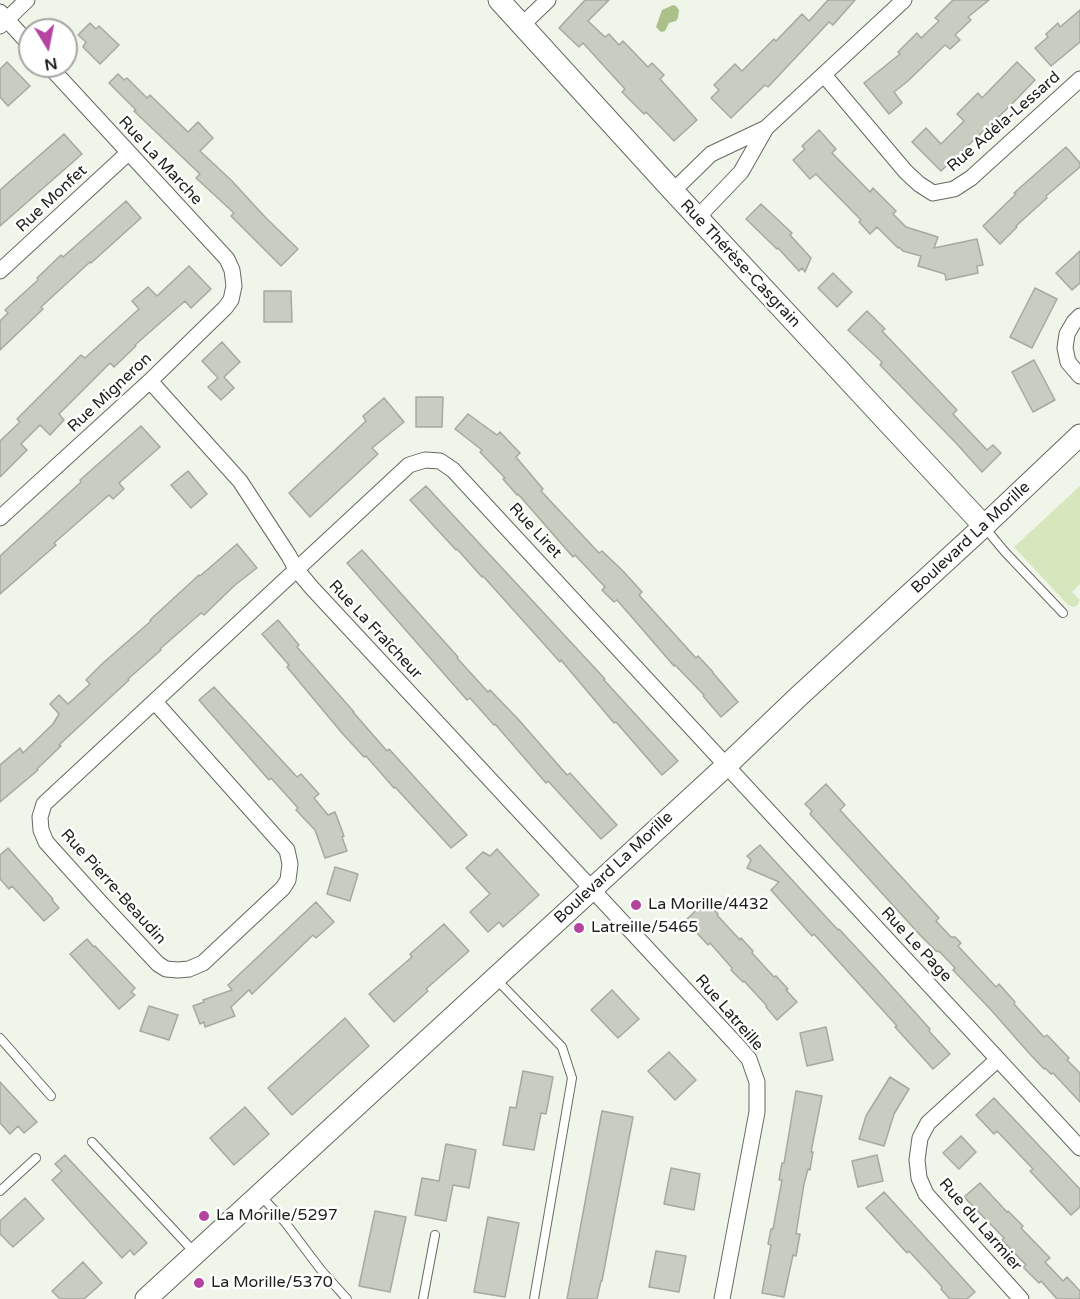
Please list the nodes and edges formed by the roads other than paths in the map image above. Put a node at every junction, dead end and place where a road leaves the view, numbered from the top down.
1 (27, 0) edge
2 (499, 0) edge
3 (548, 0) edge
4 (904, 0) edge
5 (2, 19) edge
6 (522, 25) junction
7 (18, 34) edge
8 (824, 75) junction
9 (60, 78) edge
10 (1080, 79) edge
11 (766, 128) junction
12 (128, 153) junction
13 (673, 191) junction
14 (698, 218) junction
15 (0, 271) edge
16 (234, 286) joint
17 (1080, 316) edge
18 (1080, 376) edge
19 (150, 381) junction
20 (1080, 435) edge
21 (0, 518) edge
22 (984, 526) junction
23 (296, 570) junction
24 (1063, 613) dead end
25 (155, 702) junction
26 (727, 765) junction
27 (591, 889) junction
28 (495, 978) junction
29 (0, 1038) edge
30 (997, 1060) junction
31 (51, 1096) dead end
32 (92, 1142) dead end
33 (1080, 1148) edge
34 (36, 1158) dead end
35 (0, 1191) edge
36 (260, 1195) junction
37 (435, 1235) dead end
38 (196, 1253) junction
39 (146, 1299) edge
40 (347, 1299) edge
41 (423, 1299) edge
42 (534, 1299) edge
43 (722, 1299) edge
44 (1022, 1299) edge

1 - 5 street
2 - 6 street, Rue Thérèse-Casgrain
3 - 6 street
4 - 8 street
5 - 7 street
6 - 13 street, Rue Thérèse-Casgrain
8 - 10 street, Rue Adéla-Lessard
8 - 11 street
9 - 12 street, Rue La Marche
11 - 13 street
11 - 14 street
12 - 15 street, Rue Monfet
12 - 16 street, Rue La Marche
13 - 14 street, Rue Thérèse-Casgrain
14 - 22 street, Rue Thérèse-Casgrain
16 - 19 street, Rue Migneron
17 - 18 street
19 - 21 street, Rue Migneron
19 - 23 street, Rue La Fraîcheur
20 - 22 street, Boulevard La Morille
22 - 24 lane
22 - 26 street, Boulevard La Morille
23 - 25 street, Rue Pierre-Beaudin
23 - 26 street, Rue Liret
23 - 27 street, Rue La Fraîcheur
25 - 25 street, Rue Pierre-Beaudin
26 - 27 street, Boulevard La Morille
26 - 30 street, Rue Le Page
27 - 28 street, Boulevard La Morille
27 - 43 street, Rue Latreille
28 - 36 street, Boulevard La Morille
28 - 42 lane
29 - 31 lane
30 - 33 street, Rue Le Page
30 - 44 street, Rue du Larmier
32 - 38 lane
34 - 35 lane
36 - 38 street, Boulevard La Morille
36 - 40 lane
37 - 41 lane
38 - 39 street, Boulevard La Morille

